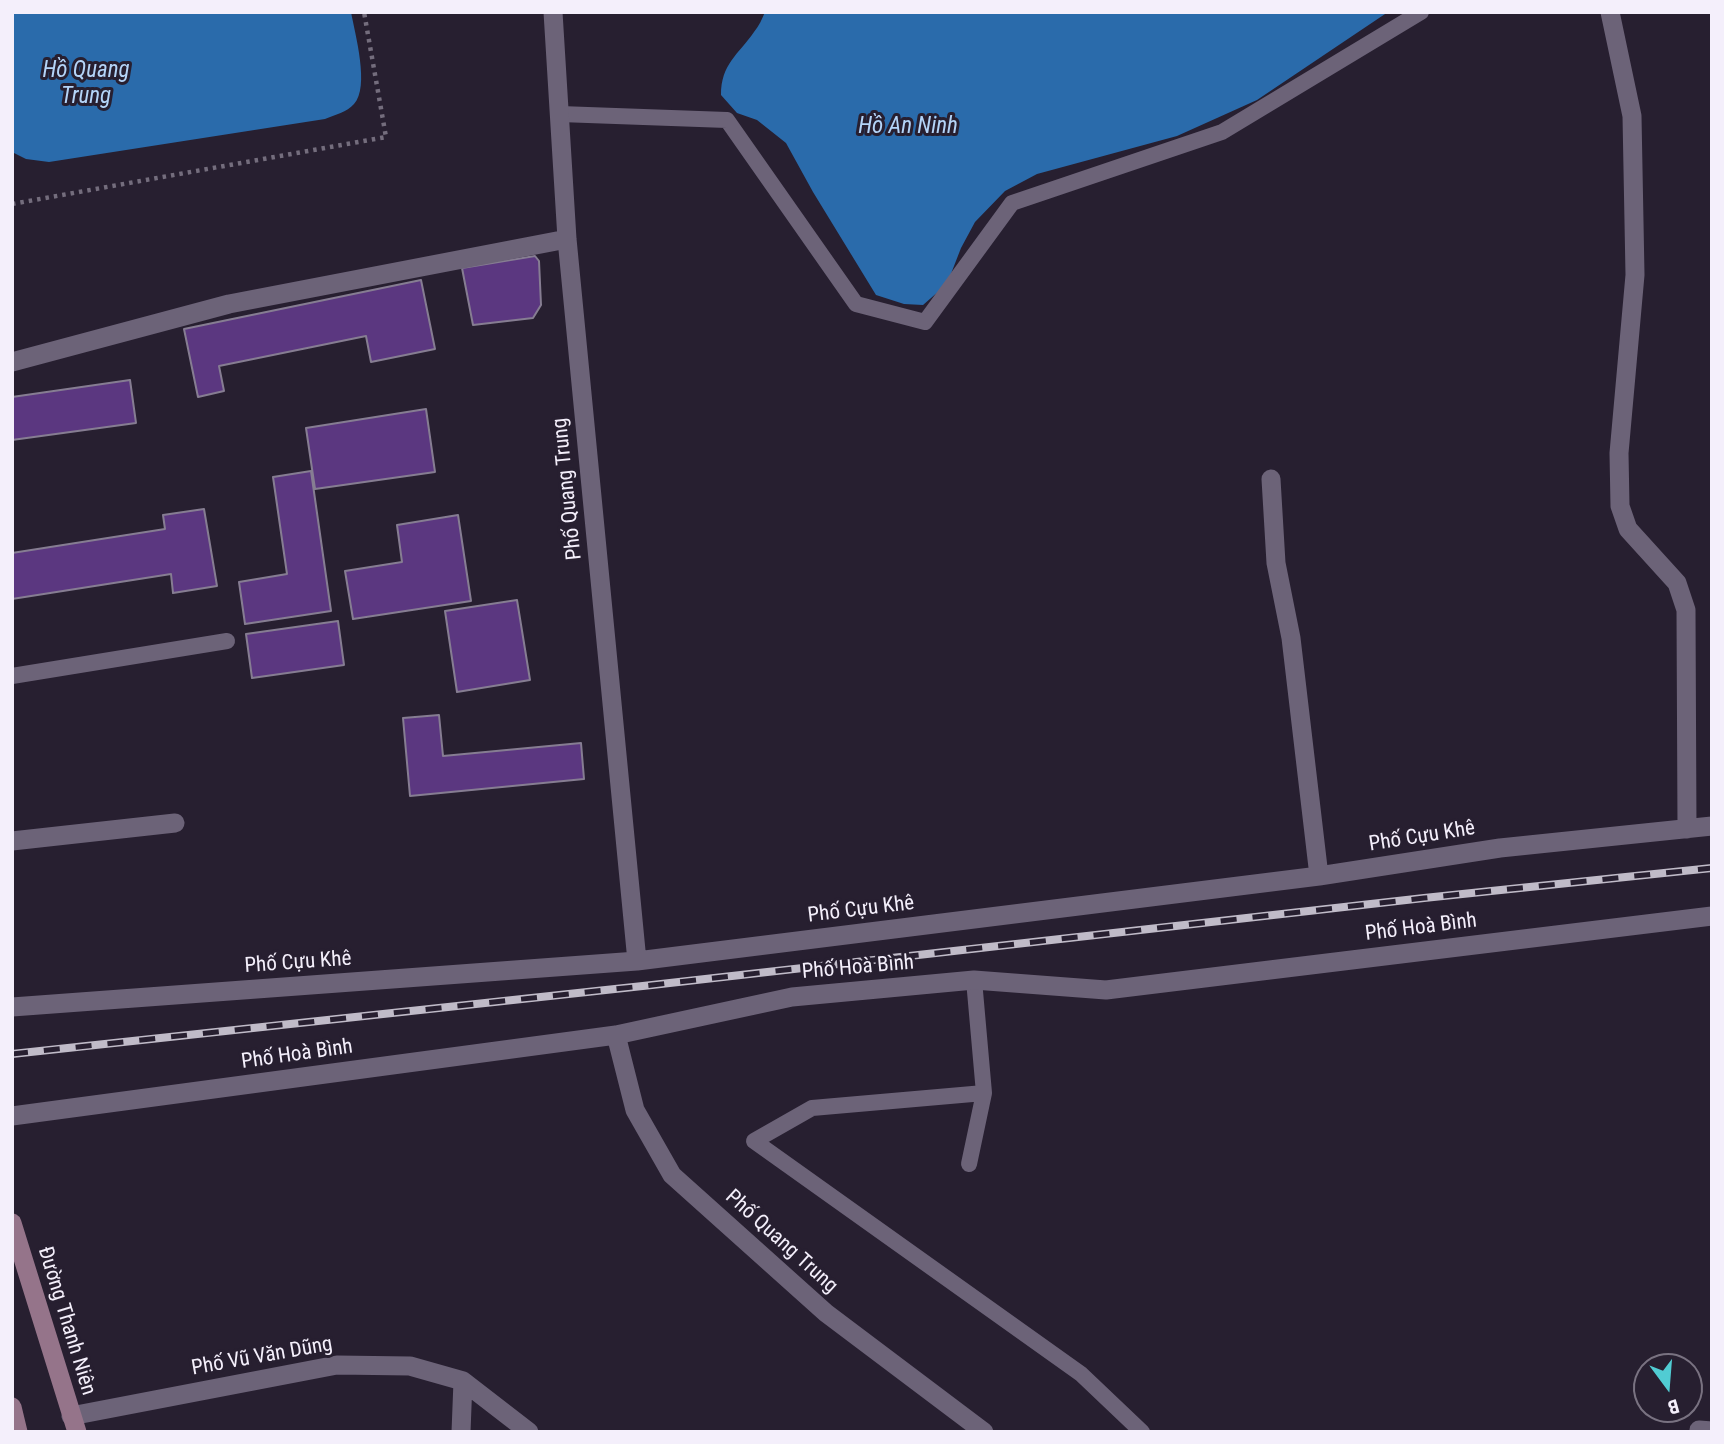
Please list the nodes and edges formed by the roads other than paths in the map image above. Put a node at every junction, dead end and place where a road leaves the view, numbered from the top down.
1 (553, 12) edge
2 (1421, 12) edge
3 (1610, 12) edge
4 (560, 114) junction
5 (567, 239) junction
6 (12, 362) edge
7 (1271, 479) dead end
8 (227, 641) dead end
9 (12, 676) edge
10 (174, 822) dead end
11 (1712, 826) edge
12 (1687, 829) junction
13 (12, 841) edge
14 (1319, 876) junction
15 (1712, 916) edge
16 (637, 961) junction
17 (974, 980) junction
18 (12, 1007) edge
19 (616, 1035) junction
20 (984, 1093) junction
21 (12, 1116) edge
22 (969, 1164) dead end
23 (12, 1223) edge
24 (463, 1381) junction
25 (13, 1410) edge
26 (74, 1424) edge
27 (18, 1432) edge
28 (461, 1432) edge
29 (528, 1432) edge
30 (984, 1432) edge
31 (1142, 1432) edge

1 - 4 street, Phố Quang Trung
2 - 4 lane
3 - 12 street
4 - 5 street, Phố Quang Trung
5 - 6 street
5 - 16 street, Phố Quang Trung
7 - 14 street
8 - 9 lane
10 - 13 street
11 - 12 street, Phố Cựu Khê
12 - 14 street, Phố Cựu Khê
14 - 16 street, Phố Cựu Khê
15 - 17 street, Phố Hoà Bình
16 - 18 street, Phố Cựu Khê
17 - 19 street, Phố Hoà Bình
17 - 20 lane
19 - 21 street, Phố Hoà Bình
19 - 30 street, Phố Quang Trung
20 - 22 lane
20 - 31 lane
23 - 26 main road, Đường Thanh Niên
24 - 26 street, Phố Vũ Văn Dũng
24 - 28 street
24 - 29 street, Phố Vũ Văn Dũng
25 - 27 main road

